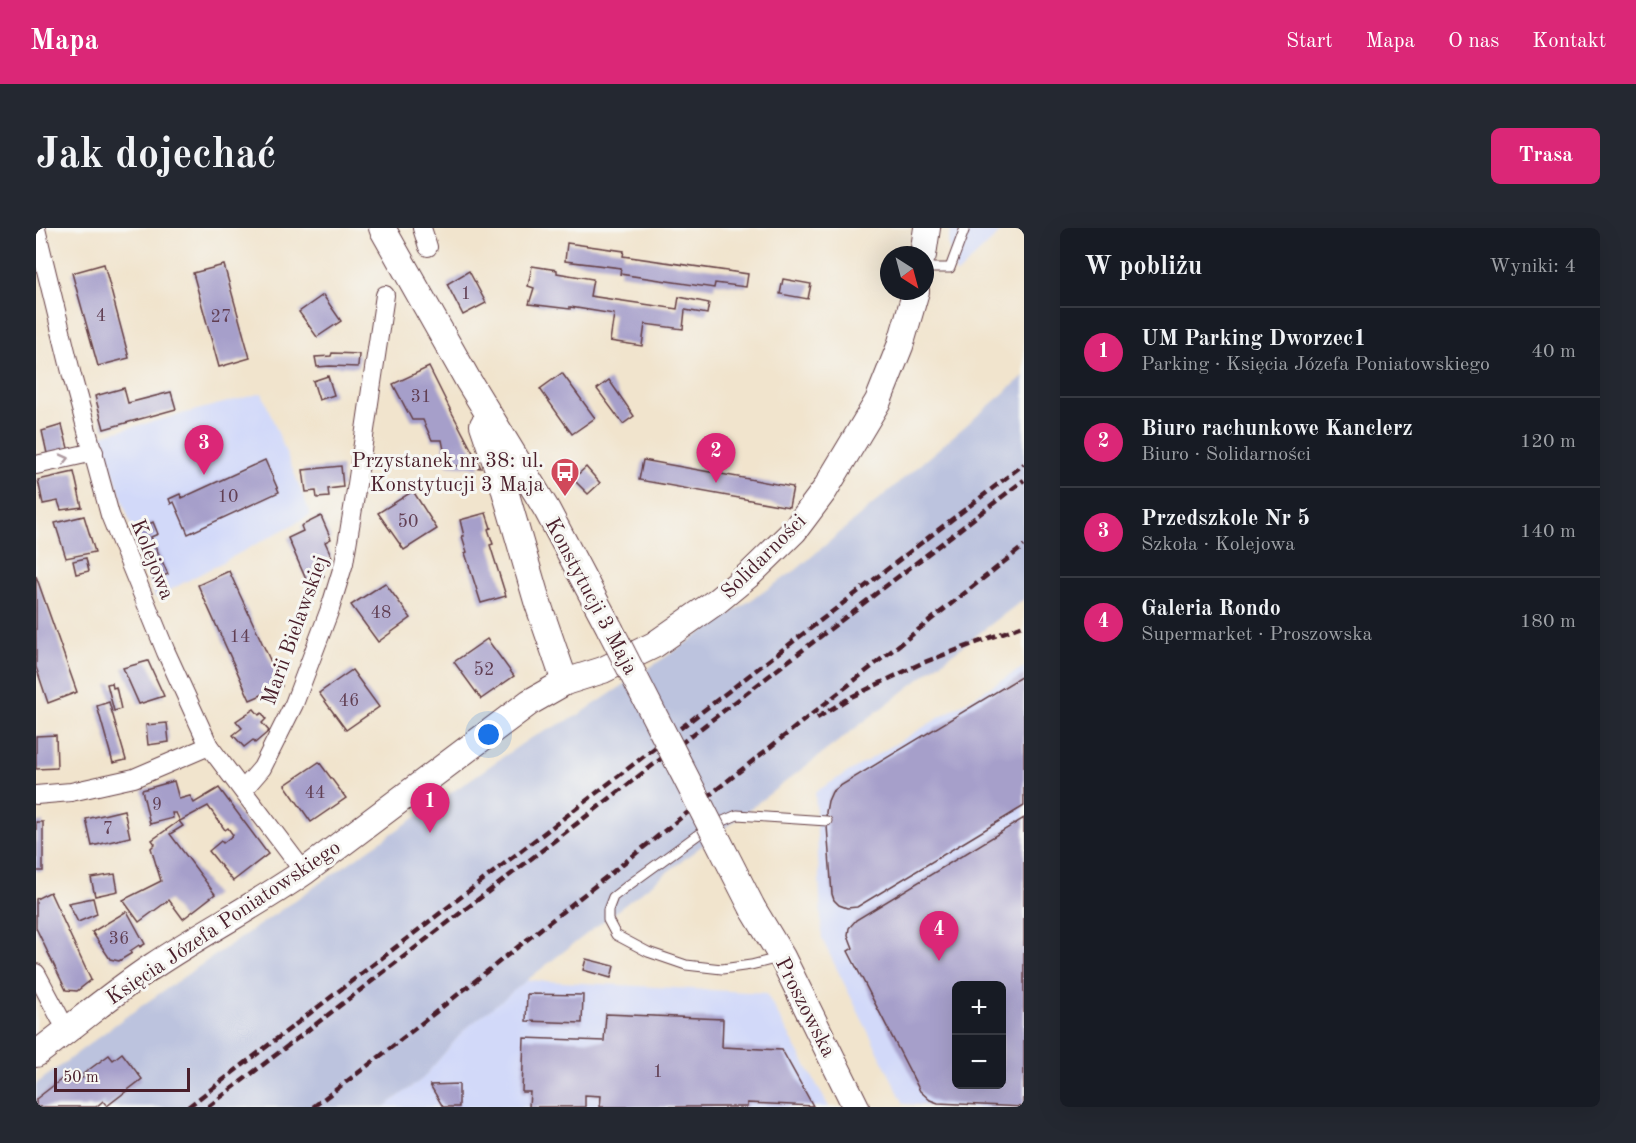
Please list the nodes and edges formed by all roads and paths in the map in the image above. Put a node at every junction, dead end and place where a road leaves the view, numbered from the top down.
1 (382, 228) edge
2 (422, 228) edge
3 (927, 228) edge
4 (965, 228) edge
5 (36, 229) edge
6 (924, 246) edge
7 (428, 247) dead end
8 (934, 268) edge
9 (385, 295) dead end
10 (913, 300) edge
11 (94, 452) junction
12 (36, 465) edge
13 (512, 475) junction
14 (565, 682) junction
15 (209, 746) junction
16 (243, 790) junction
17 (36, 795) edge
18 (827, 821) dead end
19 (304, 872) junction
20 (753, 909) joint
21 (782, 957) junction
22 (36, 973) edge
23 (68, 1029) junction
24 (36, 1054) edge
25 (856, 1107) edge

1 - 13 main road
2 - 7 street
3 - 6 main road
4 - 8 lane
5 - 11 street, Kolejowa
9 - 16 street, Marii Bielawskiej
10 - 14 main road, Solidarności
12 -> 11 street
11 - 15 street, Kolejowa
13 - 14 main road
13 - 20 main road, Konstytucji 3 Maja, bridge
14 - 19 main road, Księcia Józefa Poniatowskiego
15 - 16 street, Kolejowa
15 - 17 street
16 - 19 street, Kolejowa
18 - 21 lane
19 - 23 main road, Księcia Józefa Poniatowskiego
20 - 21 main road, Proszowska
21 - 25 main road, Proszowska
22 - 23 street
23 - 24 main road, Księcia Józefa Poniatowskiego

